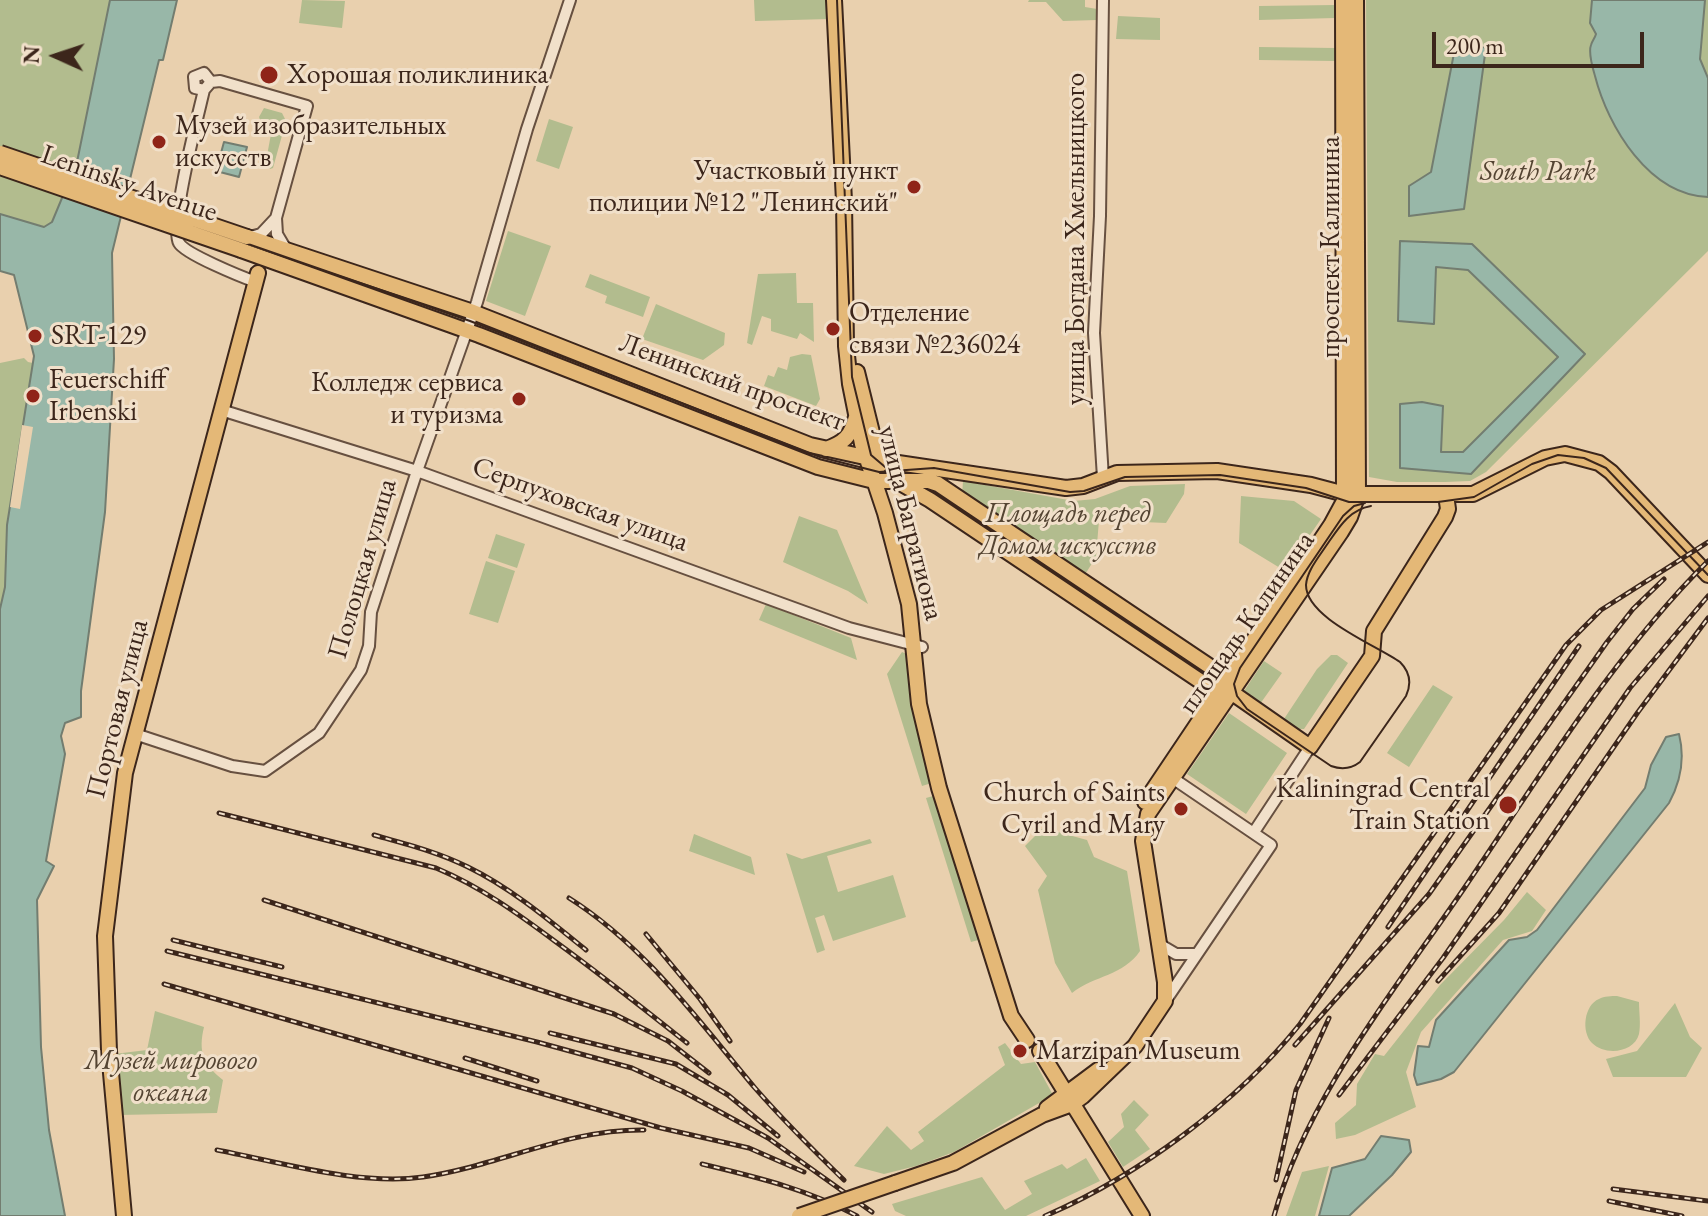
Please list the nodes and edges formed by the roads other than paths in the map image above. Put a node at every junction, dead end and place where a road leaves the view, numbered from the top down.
1 (570, 0) edge
2 (834, 0) edge
3 (841, 0) edge
4 (1103, 0) edge
5 (1343, 0) edge
6 (1356, 0) edge
7 (0, 153) edge
8 (0, 167) edge
9 (276, 218) junction
10 (244, 243) junction
11 (283, 258) junction
12 (257, 278) junction
13 (473, 312) junction
14 (467, 330) junction
15 (221, 410) junction
16 (856, 417) junction
17 (826, 449) junction
18 (872, 459) junction
19 (417, 471) junction
20 (1103, 478) junction
21 (879, 482) junction
22 (1351, 494) junction
23 (1446, 495) junction
24 (1708, 575) edge
25 (918, 646) junction
26 (1225, 688) junction
27 (135, 734) junction
28 (1310, 747) junction
29 (1168, 775) junction
30 (1254, 832) junction
31 (1158, 943) junction
32 (1194, 954) junction
33 (1160, 1001) junction
34 (1069, 1099) junction
35 (124, 1216) edge
36 (799, 1216) edge
37 (1142, 1216) edge

1 - 13 street, Полоцкая улица
2 - 16 main road, улица Багратиона
3 - 18 main road, улица Багратиона
4 - 20 street, улица Богдана Хмельницкого
5 - 22 main road, проспект Калинина
6 - 22 main road, проспект Калинина
7 - 10 main road, Leninsky Avenue, bridge
8 - 10 main road, Leninsky Avenue, bridge
9 - 10 street
9 - 11 street
9 - 12 street
10 - 11 main road, Ленинский проспект
10 - 12 main road
11 - 12 main road
11 - 13 main road, Ленинский проспект
11 - 14 main road, Ленинский проспект
12 - 15 main road, Портовая улица
13 - 14 street, Полоцкая улица
13 - 17 main road, Ленинский проспект
14 - 19 street, Полоцкая улица
14 - 21 main road, Ленинский проспект
15 - 19 street, Серпуховская улица
15 - 27 main road, Портовая улица
16 - 17 main road
16 - 18 main road, улица Багратиона
17 - 18 main road, Ленинский проспект
18 - 20 main road, Ленинский проспект
18 - 21 main road, улица Багратиона
19 - 25 street, Серпуховская улица
19 - 27 street, Полоцкая улица
20 - 22 main road, Ленинский проспект
21 - 25 main road, улица Багратиона
21 - 26 main road, Ленинский проспект
22 - 23 main road, Ленинский проспект
22 - 26 main road, площадь Калинина
23 - 24 main road, Ленинский проспект
23 - 28 main road
25 - 34 main road, улица Багратиона
26 - 28 main road, Ленинский проспект
26 - 29 main road, площадь Калинина
27 - 35 main road, Портовая улица
28 - 30 street
29 - 30 street
29 - 31 main road, площадь Калинина
29 - 33 main road, площадь Калинина
30 - 32 street
31 - 32 street
31 - 33 main road, площадь Калинина
32 - 33 street
33 - 34 main road
34 - 36 main road, bridge
34 - 37 main road, улица Багратиона

